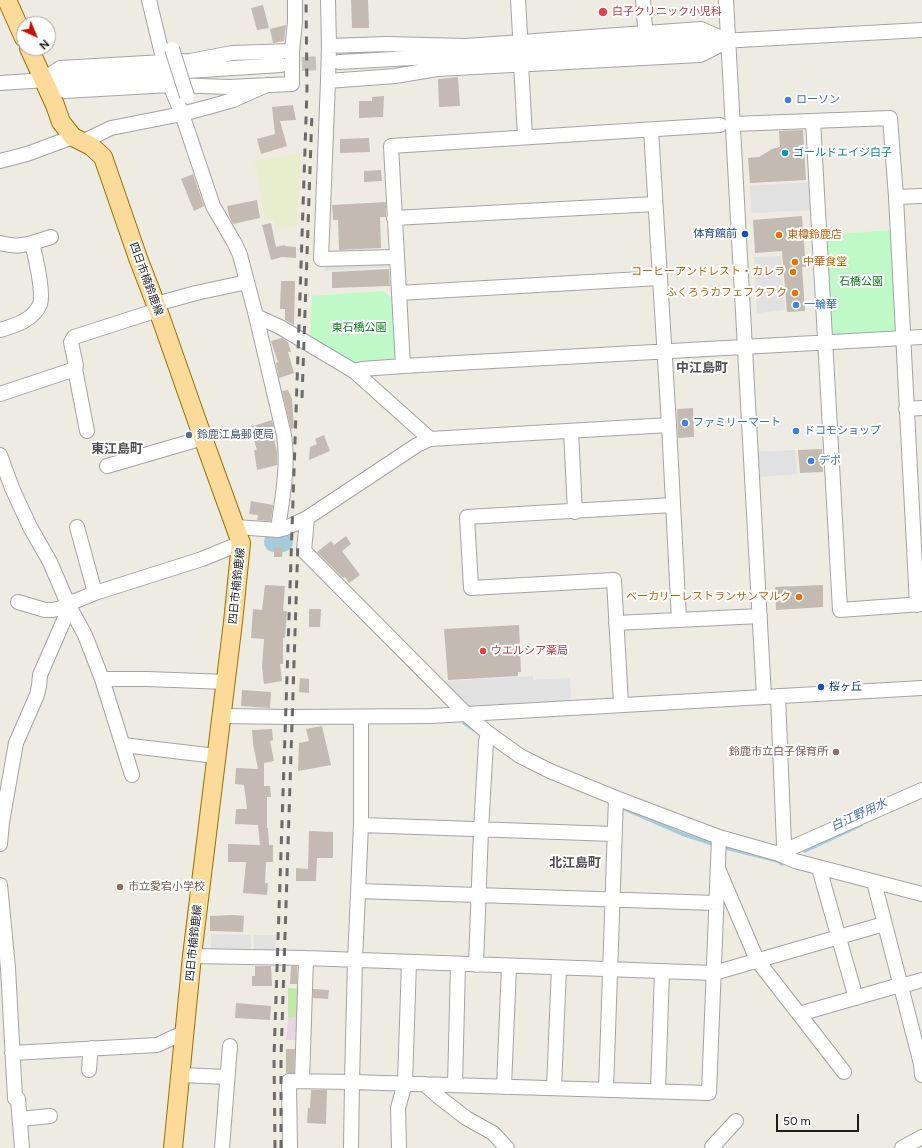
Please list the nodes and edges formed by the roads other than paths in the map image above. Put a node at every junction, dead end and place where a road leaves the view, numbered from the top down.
1 (6, 0) edge
2 (149, 0) edge
3 (295, 0) edge
4 (328, 0) edge
5 (518, 0) edge
6 (644, 0) edge
7 (726, 0) edge
8 (16, 21) edge
9 (645, 28) dead end
10 (922, 30) edge
11 (520, 35) dead end
12 (728, 41) junction
13 (329, 46) junction
14 (172, 49) dead end
15 (292, 51) junction
16 (33, 56) edge
17 (164, 62) junction
18 (339, 62) tunnel mouth
19 (520, 64) junction
20 (282, 66) tunnel mouth
21 (44, 79) junction
22 (328, 81) junction
23 (0, 83) edge
24 (170, 85) junction
25 (267, 85) junction
26 (187, 96) dead end
27 (182, 114) junction
28 (813, 121) junction
29 (726, 124) junction
30 (651, 130) junction
31 (525, 137) junction
32 (78, 140) junction
33 (0, 161) edge
34 (922, 196) edge
35 (896, 197) junction
36 (655, 204) junction
37 (394, 218) junction
38 (51, 237) dead end
39 (0, 243) edge
40 (32, 243) junction
41 (396, 257) junction
42 (659, 278) junction
43 (247, 282) junction
44 (399, 293) junction
45 (157, 307) junction
46 (256, 316) junction
47 (0, 330) edge
48 (922, 337) edge
49 (902, 338) junction
50 (826, 342) junction
51 (746, 347) junction
52 (664, 352) junction
53 (403, 366) junction
54 (75, 369) junction
55 (354, 371) junction
56 (0, 394) edge
57 (922, 408) edge
58 (906, 409) junction
59 (669, 425) junction
60 (87, 431) dead end
61 (571, 431) junction
62 (203, 438) junction
63 (430, 439) junction
64 (0, 455) edge
65 (107, 466) dead end
66 (673, 505) junction
67 (575, 512) junction
68 (307, 518) junction
69 (77, 527) dead end
70 (278, 530) junction
71 (239, 535) junction
72 (95, 593) junction
73 (18, 602) dead end
74 (68, 604) junction
75 (919, 605) edge
76 (760, 616) junction
77 (679, 620) junction
78 (616, 623) junction
79 (102, 679) junction
80 (226, 682) junction
81 (922, 688) edge
82 (771, 696) junction
83 (622, 704) junction
84 (466, 714) junction
85 (222, 716) junction
86 (361, 717) junction
87 (487, 737) junction
88 (123, 745) junction
89 (216, 756) junction
90 (132, 775) dead end
91 (922, 790) edge
92 (616, 798) junction
93 (361, 825) junction
94 (481, 830) junction
95 (614, 834) junction
96 (719, 842) junction
97 (0, 844) edge
98 (784, 855) junction
99 (819, 868) junction
100 (718, 869) junction
101 (874, 882) junction
102 (0, 885) edge
103 (358, 891) junction
104 (922, 894) edge
105 (478, 895) junction
106 (612, 900) junction
107 (716, 903) junction
108 (884, 924) junction
109 (838, 936) junction
110 (192, 956) junction
111 (306, 958) junction
112 (757, 960) junction
113 (355, 961) junction
114 (409, 962) junction
115 (458, 964) junction
116 (476, 965) junction
117 (508, 966) junction
118 (4, 968) edge
119 (559, 968) junction
120 (610, 969) junction
121 (662, 971) junction
122 (714, 973) junction
123 (922, 980) edge
124 (901, 985) junction
125 (856, 998) junction
126 (798, 1014) junction
127 (185, 1032) junction
128 (230, 1046) dead end
129 (92, 1048) junction
130 (12, 1052) junction
131 (922, 1068) edge
132 (89, 1070) dead end
133 (844, 1072) dead end
134 (181, 1075) junction
135 (227, 1077) junction
136 (302, 1081) junction
137 (352, 1082) junction
138 (404, 1083) junction
139 (424, 1084) junction
140 (455, 1085) junction
141 (504, 1087) junction
142 (554, 1088) junction
143 (606, 1090) junction
144 (658, 1091) junction
145 (50, 1116) dead end
146 (20, 1119) junction
147 (736, 1121) dead end
148 (922, 1137) edge
149 (22, 1148) edge
150 (173, 1148) edge
151 (222, 1148) edge
152 (290, 1148) edge
153 (351, 1148) edge
154 (399, 1148) edge
155 (507, 1148) edge
156 (713, 1148) edge
157 (902, 1148) edge

1 - 8 main road
2 - 17 street
3 - 15 street
4 - 13 street
5 - 11 street
6 - 9 street
7 - 12 street
10 - 12 street
12 - 13 street
12 - 18 street
12 - 19 street
12 - 29 street
13 - 22 street
14 - 26 street, bridge
15 - 17 street
15 - 25 street
16 - 21 main road, 四日市楠鈴鹿線
17 - 21 street
19 - 22 street
19 - 31 street
20 - 21 street
21 - 23 street
21 - 24 street
21 - 32 main road, 四日市楠鈴鹿線
22 - 41 street
24 - 25 street
24 - 27 street
25 - 27 street
27 - 32 street
27 - 43 street
28 - 29 street
28 - 35 street
28 - 50 street
29 - 30 street
29 - 51 street
30 - 31 street
30 - 36 street
31 - 37 street
32 - 33 street
32 - 45 main road, 四日市楠鈴鹿線
34 - 35 street
35 - 49 street
36 - 37 street
36 - 42 street
37 - 41 street
38 - 40 street
39 - 40 street
40 - 47 street
41 - 44 street
42 - 44 street
42 - 52 street
43 - 45 street
43 - 46 street
44 - 53 street
45 - 54 street
45 - 62 main road, 四日市楠鈴鹿線
46 - 55 street
46 - 70 street
48 - 49 street
49 - 50 street
49 - 58 street
50 - 51 street
50 - 75 street
51 - 52 street
51 - 76 street
52 - 53 street
52 - 59 street
53 - 55 street
54 - 56 street
54 - 60 street
55 - 63 street
57 - 58 street
58 - 75 street
59 - 61 street
59 - 66 street
61 - 63 street
61 - 67 street
62 - 65 street
62 - 71 main road, 四日市楠鈴鹿線
63 - 68 street
64 - 74 street
66 - 67 street
66 - 77 street
67 - 78 street
68 - 70 street
68 - 84 street
69 - 72 street
70 - 71 street
71 - 72 street
71 - 80 main road, 四日市楠鈴鹿線
72 - 74 street
73 - 74 street
74 - 79 street
74 - 97 street
76 - 77 street
76 - 82 street
77 - 78 street
78 - 83 street
79 - 80 street
79 - 88 street
80 - 85 main road, 四日市楠鈴鹿線
81 - 82 street
82 - 83 street
82 - 98 street
83 - 84 street
84 - 86 street
84 - 87 street
85 - 86 street
85 - 89 main road, 四日市楠鈴鹿線
86 - 93 street
87 - 92 street
87 - 94 street
88 - 89 street
88 - 90 street
89 - 110 main road, 四日市楠鈴鹿線
91 - 98 street
92 - 95 street
92 - 96 street
93 - 94 street
93 - 103 street
94 - 95 street
94 - 105 street
95 - 106 street
96 - 98 street
96 - 100 street
98 - 99 street
99 - 101 street
99 - 109 street
100 - 107 street
100 - 112 street
101 - 104 street
101 - 108 street
102 - 118 street
103 - 105 street
103 - 113 street
105 - 106 street
105 - 116 street
106 - 107 street
106 - 120 street
107 - 122 street
108 - 109 street
108 - 124 street
109 - 112 street
109 - 125 street
110 - 111 street
110 - 127 main road, 四日市楠鈴鹿線
111 - 113 street
111 - 136 street
112 - 122 street
112 - 126 street
113 - 114 street
113 - 137 street
114 - 115 street
114 - 138 street
115 - 116 street
115 - 140 street
116 - 117 street
117 - 119 street
117 - 141 street
118 - 130 street
119 - 120 street
119 - 142 street
120 - 121 street
120 - 143 street
121 - 122 street
121 - 144 street
122 - 144 street
123 - 124 street
124 - 125 street
124 - 131 street
125 - 126 street
126 - 133 street
127 - 129 street
127 - 134 main road, 四日市楠鈴鹿線
128 - 135 street
129 - 130 street
129 - 132 street
130 - 146 street
134 - 135 street
134 - 150 main road, 四日市楠鈴鹿線
135 - 151 street
136 - 137 street
136 - 152 street
137 - 138 street
137 - 153 street
138 - 139 street
138 - 154 street
139 - 140 street
139 - 155 street
140 - 141 street
141 - 142 street
142 - 143 street
143 - 144 street
145 - 146 street
146 - 149 street
147 - 156 street
148 - 157 street

